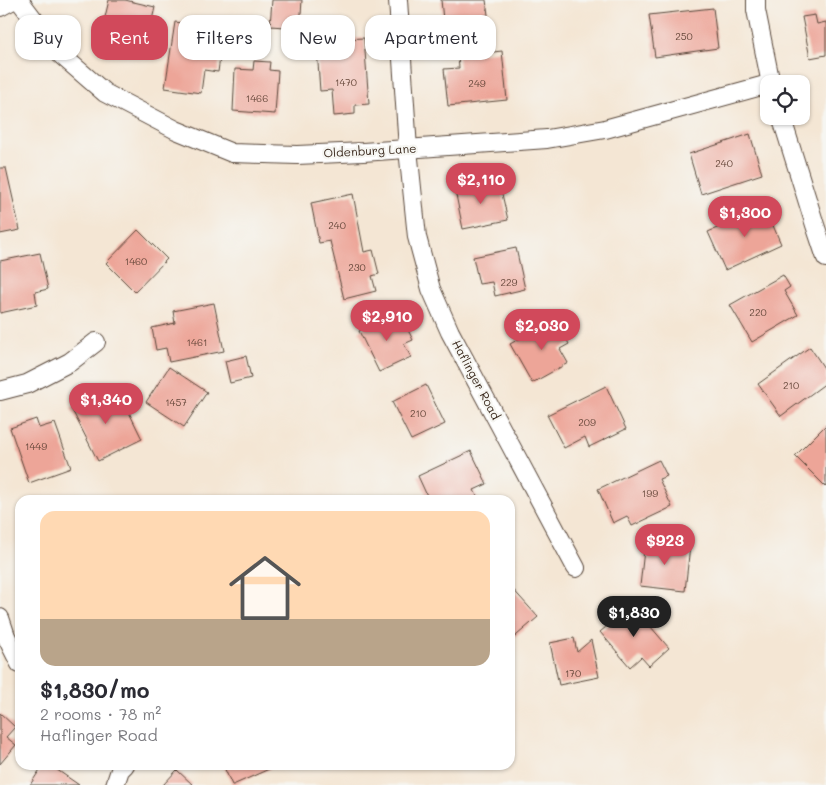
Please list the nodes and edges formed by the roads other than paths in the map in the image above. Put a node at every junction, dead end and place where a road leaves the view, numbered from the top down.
1 (13, 0) edge
2 (19, 0) edge
3 (398, 0) edge
4 (756, 0) edge
5 (0, 7) edge
6 (768, 75) edge
7 (760, 87) edge
8 (784, 125) edge
9 (408, 149) junction
10 (826, 258) edge
11 (96, 342) dead end
12 (0, 391) edge
13 (576, 568) dead end
14 (0, 618) edge
15 (15, 654) edge

1 - 5 street
2 - 9 street, Oldenburg Lane
3 - 9 street, Haflinger Road
4 - 6 street
7 - 9 street, Oldenburg Lane
8 - 10 street
9 - 13 street, Haflinger Road
11 - 12 street
14 - 15 street

